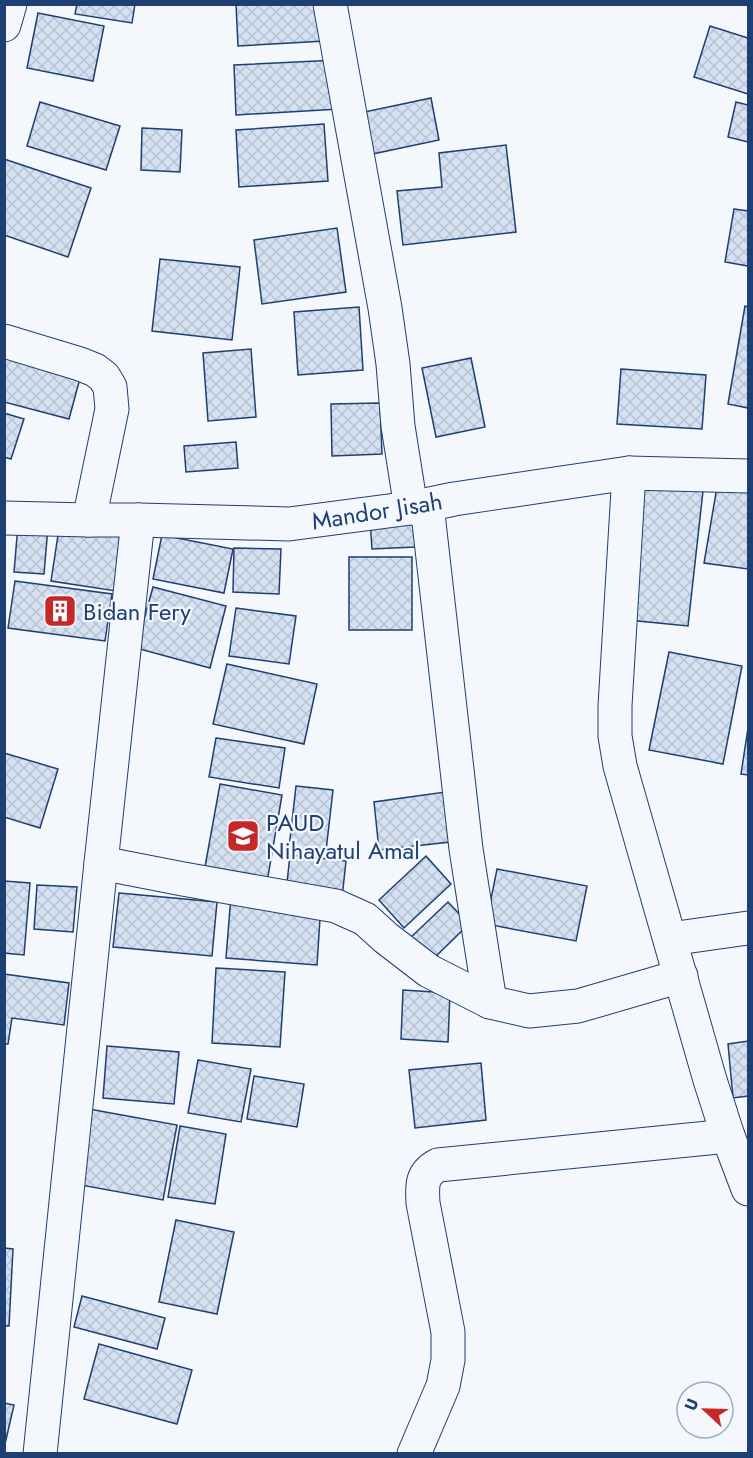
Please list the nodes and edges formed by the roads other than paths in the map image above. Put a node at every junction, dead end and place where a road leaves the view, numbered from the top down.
1 (10, 4) edge
2 (330, 4) edge
3 (4, 25) edge
4 (4, 341) edge
5 (629, 473) junction
6 (748, 476) edge
7 (419, 507) junction
8 (4, 518) edge
9 (89, 520) junction
10 (138, 520) junction
11 (101, 863) junction
12 (748, 928) edge
13 (670, 939) junction
14 (681, 976) junction
15 (490, 1002) junction
16 (728, 1136) junction
17 (748, 1189) edge
18 (40, 1454) edge
19 (414, 1454) edge

1 - 3 street
2 - 7 street
4 - 9 street
5 - 6 street, Mandor Jisah
5 - 7 street, Mandor Jisah
5 - 13 street
7 - 10 street, Mandor Jisah
7 - 15 street
8 - 9 street, Mandor Jisah
9 - 10 street, Mandor Jisah
10 - 11 street
11 - 15 street
11 - 18 street
12 - 13 street
13 - 14 street
14 - 15 street
14 - 16 street
16 - 17 street
16 - 19 street

